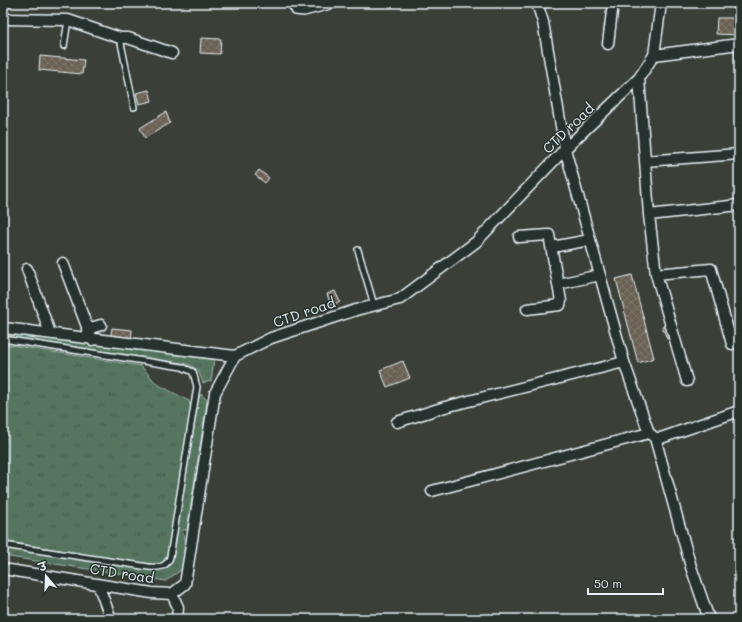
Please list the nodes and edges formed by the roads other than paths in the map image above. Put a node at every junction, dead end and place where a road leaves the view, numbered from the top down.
1 (10, 3) edge
2 (290, 3) edge
3 (342, 3) edge
4 (537, 3) edge
5 (545, 3) edge
6 (613, 3) edge
7 (661, 3) edge
8 (3, 7) edge
9 (3, 19) edge
10 (68, 20) junction
11 (543, 22) junction
12 (120, 38) junction
13 (608, 44) dead end
14 (739, 44) edge
15 (64, 46) dead end
16 (172, 53) dead end
17 (654, 55) junction
18 (639, 78) junction
19 (134, 107) dead end
20 (565, 149) junction
21 (739, 154) edge
22 (645, 161) junction
23 (739, 205) edge
24 (648, 215) junction
25 (520, 237) dead end
26 (590, 240) junction
27 (552, 247) junction
28 (358, 250) dead end
29 (63, 263) dead end
30 (27, 269) dead end
31 (656, 274) junction
32 (600, 275) junction
33 (558, 284) junction
34 (374, 305) junction
35 (526, 309) dead end
36 (101, 325) dead end
37 (3, 327) edge
38 (87, 329) junction
39 (50, 333) junction
40 (3, 339) edge
41 (92, 340) junction
42 (732, 344) dead end
43 (235, 356) junction
44 (624, 362) junction
45 (687, 381) dead end
46 (739, 411) edge
47 (397, 422) dead end
48 (652, 435) junction
49 (432, 491) dead end
50 (3, 545) edge
51 (3, 569) edge
52 (98, 584) junction
53 (172, 594) junction
54 (111, 619) edge
55 (177, 619) edge
56 (709, 619) edge

1 - 8 lane
2 - 3 lane
4 - 11 street
5 - 11 street
6 - 13 street
7 - 17 street, CTD road
9 - 10 street
10 - 12 street
10 - 15 lane
11 - 20 street
12 - 16 street
12 - 19 lane
14 - 17 street
17 - 18 street, CTD road
18 - 20 street, CTD road
18 - 22 street
20 - 26 street
20 - 34 street, CTD road
21 - 22 street
22 - 24 street
23 - 24 street
24 - 31 street
25 - 27 street
26 - 27 street
26 - 32 street
27 - 33 street
28 - 34 lane
29 - 38 street
30 - 39 street
31 - 42 street
31 - 45 street
32 - 33 street
32 - 44 street
33 - 35 street
34 - 43 street, CTD road
36 - 38 street
37 - 39 street
38 - 41 street
39 - 41 street
40 - 50 lane
41 - 43 street
43 - 53 street, CTD road
44 - 47 street
44 - 48 street
46 - 48 street
48 - 49 street
48 - 56 street
51 - 52 street, CTD road
52 - 53 street, CTD road
52 - 54 street
53 - 55 street

